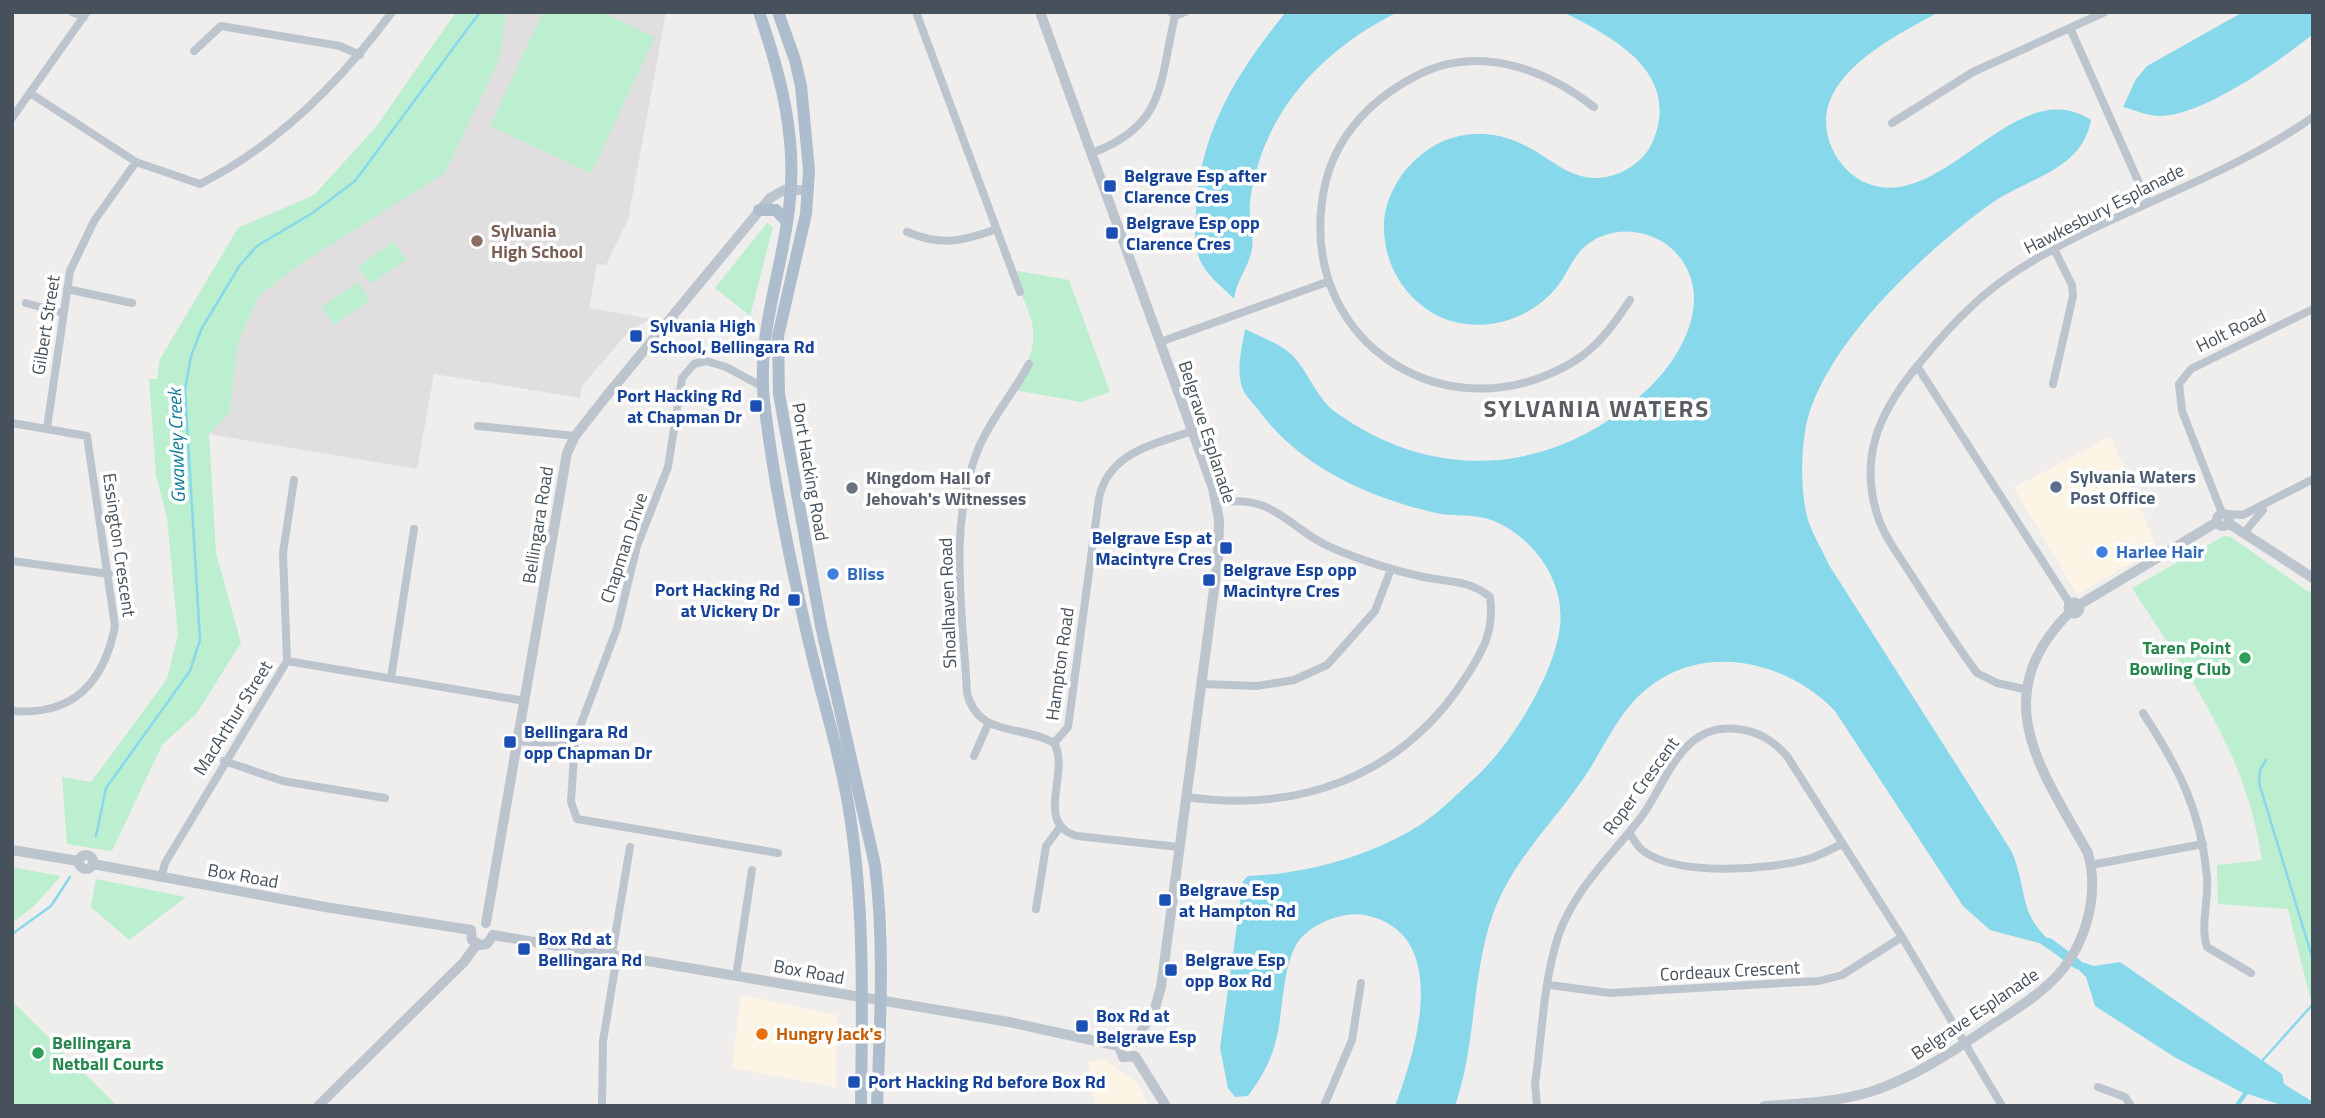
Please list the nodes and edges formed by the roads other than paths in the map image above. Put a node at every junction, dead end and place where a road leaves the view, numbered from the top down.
1 (72, 12) edge
2 (392, 12) edge
3 (759, 12) edge
4 (778, 12) edge
5 (916, 12) edge
6 (1040, 12) edge
7 (1185, 12) edge
8 (2105, 12) edge
9 (85, 14) edge
10 (1173, 14) edge
11 (2070, 28) junction
12 (194, 51) dead end
13 (360, 55) junction
14 (30, 93) junction
15 (1594, 107) dead end
16 (2313, 117) edge
17 (12, 118) edge
18 (1892, 123) dead end
19 (1092, 153) junction
20 (136, 162) junction
21 (790, 189) junction
22 (808, 190) junction
23 (2148, 203) junction
24 (759, 211) junction
25 (787, 222) junction
26 (994, 230) junction
27 (907, 232) dead end
28 (2054, 249) junction
29 (1327, 282) junction
30 (67, 289) junction
31 (1020, 292) dead end
32 (1630, 300) dead end
33 (26, 303) dead end
34 (132, 303) dead end
35 (2313, 309) edge
36 (62, 313) junction
37 (1160, 342) junction
38 (1029, 363) dead end
39 (1917, 366) junction
40 (2053, 384) dead end
41 (763, 387) junction
42 (12, 423) edge
43 (478, 426) dead end
44 (47, 428) junction
45 (1192, 431) junction
46 (575, 436) junction
47 (2313, 479) edge
48 (294, 480) dead end
49 (2276, 500) junction
50 (1217, 503) junction
51 (2223, 518) junction
52 (414, 529) dead end
53 (2244, 533) junction
54 (12, 561) edge
55 (1391, 569) junction
56 (109, 574) junction
57 (2313, 578) edge
58 (2073, 607) junction
59 (287, 661) junction
60 (391, 678) junction
61 (1202, 684) junction
62 (2028, 690) junction
63 (525, 701) junction
64 (12, 711) edge
65 (2143, 713) dead end
66 (988, 724) junction
67 (575, 740) junction
68 (519, 741) junction
69 (1054, 743) junction
70 (974, 755) dead end
71 (224, 761) junction
72 (1186, 797) junction
73 (385, 798) dead end
74 (1060, 827) junction
75 (1629, 832) junction
76 (1842, 844) junction
77 (2203, 844) junction
78 (629, 847) dead end
79 (1179, 847) junction
80 (12, 850) edge
81 (778, 853) dead end
82 (2091, 865) junction
83 (752, 870) dead end
84 (161, 878) junction
85 (1036, 909) dead end
86 (486, 923) junction
87 (471, 930) junction
88 (493, 935) junction
89 (1902, 937) junction
90 (477, 944) junction
91 (615, 955) junction
92 (2251, 973) dead end
93 (736, 975) junction
94 (1361, 983) dead end
95 (1549, 985) junction
96 (862, 997) junction
97 (880, 1001) junction
98 (1135, 1041) junction
99 (1967, 1042) junction
100 (1119, 1046) junction
101 (1135, 1056) junction
102 (2098, 1087) dead end
103 (318, 1106) edge
104 (602, 1106) edge
105 (862, 1106) edge
106 (877, 1106) edge
107 (1166, 1106) edge
108 (1324, 1106) edge
109 (1537, 1106) edge
110 (1764, 1106) edge
111 (2002, 1106) edge
112 (2131, 1106) edge

1 - 9 street
2 - 13 street
3 - 21 main road, Port Hacking Road
4 - 22 main road, Port Hacking Road
5 - 26 street
6 - 19 street, Belgrave Esplanade
7 - 10 street
8 - 11 street
9 - 14 street
10 - 19 street
11 - 18 street
11 - 23 street
12 - 13 street
13 - 20 street
14 - 17 street
14 - 20 street
15 - 29 street
16 - 23 street, Hawkesbury Esplanade
19 - 37 street, Belgrave Esplanade
20 - 30 street, Gilbert Street
21 - 22 street
21 - 24 street, Bellingara Road
21 - 25 main road, Port Hacking Road
22 - 97 main road, Port Hacking Road
23 - 28 street, Hawkesbury Esplanade
24 - 25 main road
24 - 46 street, Bellingara Road
25 - 41 main road, Port Hacking Road
26 - 27 street
26 - 31 street
28 - 39 street, Hawkesbury Esplanade
28 - 40 street
29 - 32 street
29 - 37 street
30 - 34 street
30 - 36 street, Gilbert Street
33 - 36 street
35 - 51 street, Holt Road
36 - 44 street, Gilbert Street
37 - 45 street, Belgrave Esplanade
38 - 66 street, Shoalhaven Road
39 - 58 street
39 - 62 street, Hawkesbury Esplanade
41 - 67 street, Chapman Drive
41 - 96 main road, Port Hacking Road
42 - 44 street, Essington Crescent
43 - 46 street
44 - 56 street, Essington Crescent
45 - 50 street, Belgrave Esplanade
45 - 69 street, Hampton Road
46 - 63 street, Bellingara Road
47 - 49 street
48 - 59 street, MacArthur Street
49 - 51 street
49 - 53 street
50 - 55 street
50 - 61 street, Belgrave Esplanade
51 - 53 street
51 - 58 street, Belgrave Esplanade
52 - 60 street
53 - 57 street
54 - 56 street
55 - 61 street
55 - 72 street
56 - 64 street, Essington Crescent
58 - 62 street, Belgrave Esplanade
59 - 60 street
59 - 71 street, MacArthur Street
60 - 63 street
61 - 72 street, Belgrave Esplanade
62 - 82 street, Belgrave Esplanade
63 - 68 street, Bellingara Road
65 - 77 street
66 - 69 street
66 - 70 street
67 - 68 street
67 - 81 street, Chapman Drive
68 - 86 street, Bellingara Road
69 - 74 street, Hampton Road
71 - 73 street
71 - 84 street, MacArthur Street
72 - 79 street, Belgrave Esplanade
74 - 79 street
74 - 85 street
75 - 76 street
75 - 76 street, Roper Crescent
75 - 95 street, Roper Crescent
76 - 89 street, Roper Crescent
77 - 82 street
77 - 92 street
78 - 91 street
79 - 98 street, Belgrave Esplanade
80 - 84 street, Box Road
82 - 99 street, Belgrave Esplanade
83 - 93 street
84 - 87 street, Box Road
86 - 87 street
86 - 88 street
87 - 90 street
88 - 90 street
88 - 91 street, Box Road
89 - 95 street, Cordeaux Crescent
89 - 99 street, Roper Crescent
90 - 103 street
91 - 93 street, Box Road
91 - 104 street
93 - 96 street, Box Road
94 - 108 street
95 - 109 street, Roper Crescent
96 - 97 street, Box Road
96 - 105 main road, Port Hacking Road
97 - 100 street, Box Road
97 - 106 main road, Port Hacking Road
98 - 100 street
98 - 101 street
99 - 110 street, Belgrave Esplanade
99 - 111 street, Roper Crescent
100 - 101 street
101 - 107 street
102 - 112 street

